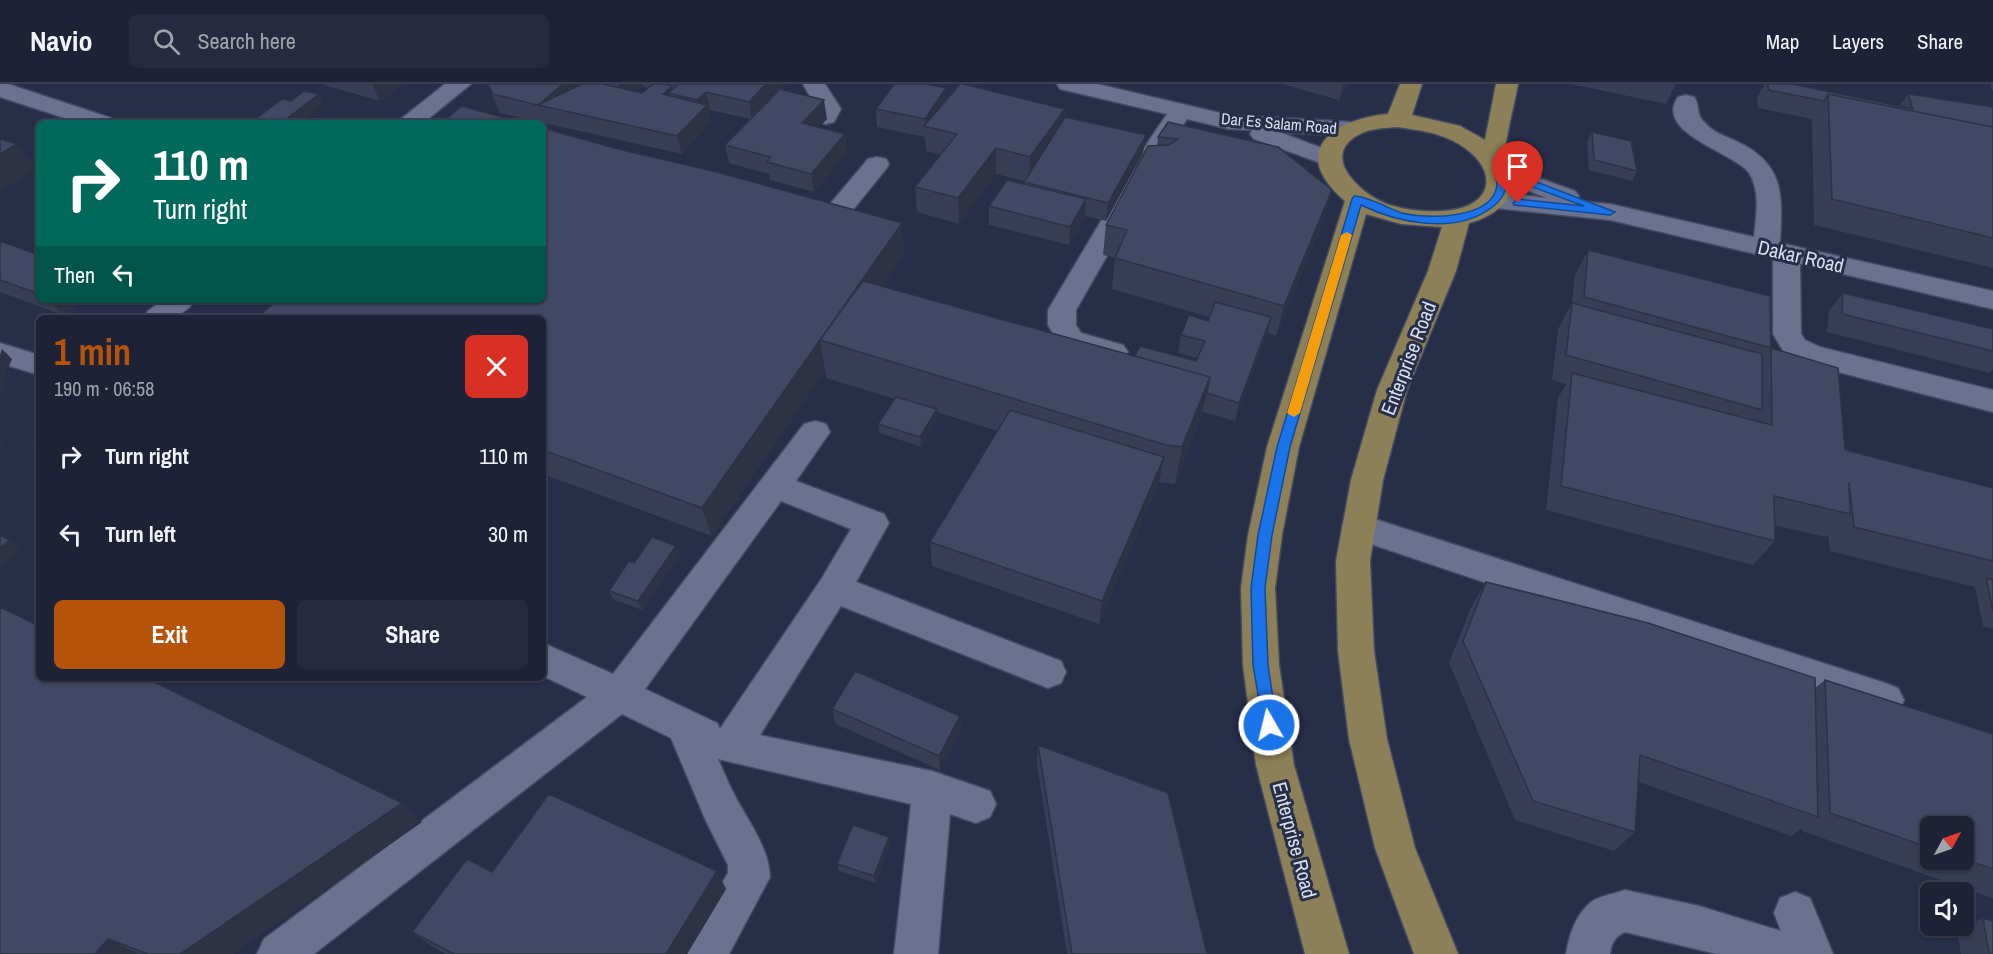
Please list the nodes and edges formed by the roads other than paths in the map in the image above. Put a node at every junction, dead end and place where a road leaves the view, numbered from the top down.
1 (460, 84) edge
2 (814, 84) edge
3 (1068, 84) edge
4 (1411, 84) edge
5 (1507, 84) edge
6 (0, 89) edge
7 (1144, 92) edge
8 (1686, 102) dead end
9 (427, 108) junction
10 (1182, 110) junction
11 (459, 117) edge
12 (826, 117) dead end
13 (94, 120) edge
14 (412, 120) edge
15 (1398, 120) junction
16 (1229, 122) junction
17 (1351, 129) junction
18 (1329, 159) junction
19 (877, 164) dead end
20 (1496, 165) junction
21 (1358, 199) junction
22 (1495, 200) junction
23 (1610, 212) junction
24 (1457, 219) junction
25 (857, 230) edge
26 (1777, 250) junction
27 (1993, 300) edge
28 (177, 303) edge
29 (162, 315) edge
30 (1, 354) edge
31 (1132, 358) edge
32 (36, 364) edge
33 (1993, 401) edge
34 (815, 432) dead end
35 (776, 486) junction
36 (1359, 527) junction
37 (834, 588) junction
38 (546, 660) edge
39 (1047, 672) dead end
40 (619, 695) junction
41 (1914, 709) edge
42 (685, 726) junction
43 (730, 746) junction
44 (932, 790) junction
45 (976, 804) dead end
46 (1795, 913) dead end
47 (279, 954) edge
48 (705, 954) edge
49 (916, 954) edge
50 (1327, 954) edge
51 (1436, 954) edge
52 (1588, 954) edge
53 (1785, 954) edge
54 (1811, 954) edge

1 - 9 street
2 - 12 street
3 - 7 street, Dar Es Salam Road
4 - 15 main road
5 - 20 main road
6 - 13 street
7 - 10 street, Dar Es Salam Road
8 - 26 street
9 - 11 street
9 - 14 street
10 - 16 street, Dar Es Salam Road
10 - 31 street
15 - 17 main road
15 - 20 main road
16 - 17 street, Dar Es Salam Road
16 - 18 street
17 - 18 main road
18 - 21 main road
19 - 25 street
20 - 22 main road
20 - 23 street, Dakar Road
21 - 24 main road
21 - 50 main road, Enterprise Road
22 - 23 street, Dakar Road
22 - 24 main road
23 - 26 street, Dakar Road
24 - 36 main road, Enterprise Road
26 - 27 street, Dakar Road
26 - 33 street
28 - 29 street
30 - 32 street
34 - 35 street
35 - 37 street
35 - 40 street
36 - 41 street
36 - 51 main road, Enterprise Road
37 - 39 street
37 - 43 street
38 - 40 street
40 - 42 street
40 - 47 street
42 - 43 street
42 - 48 street
43 - 44 street
44 - 45 street
44 - 49 street
46 - 54 street
52 - 53 street

